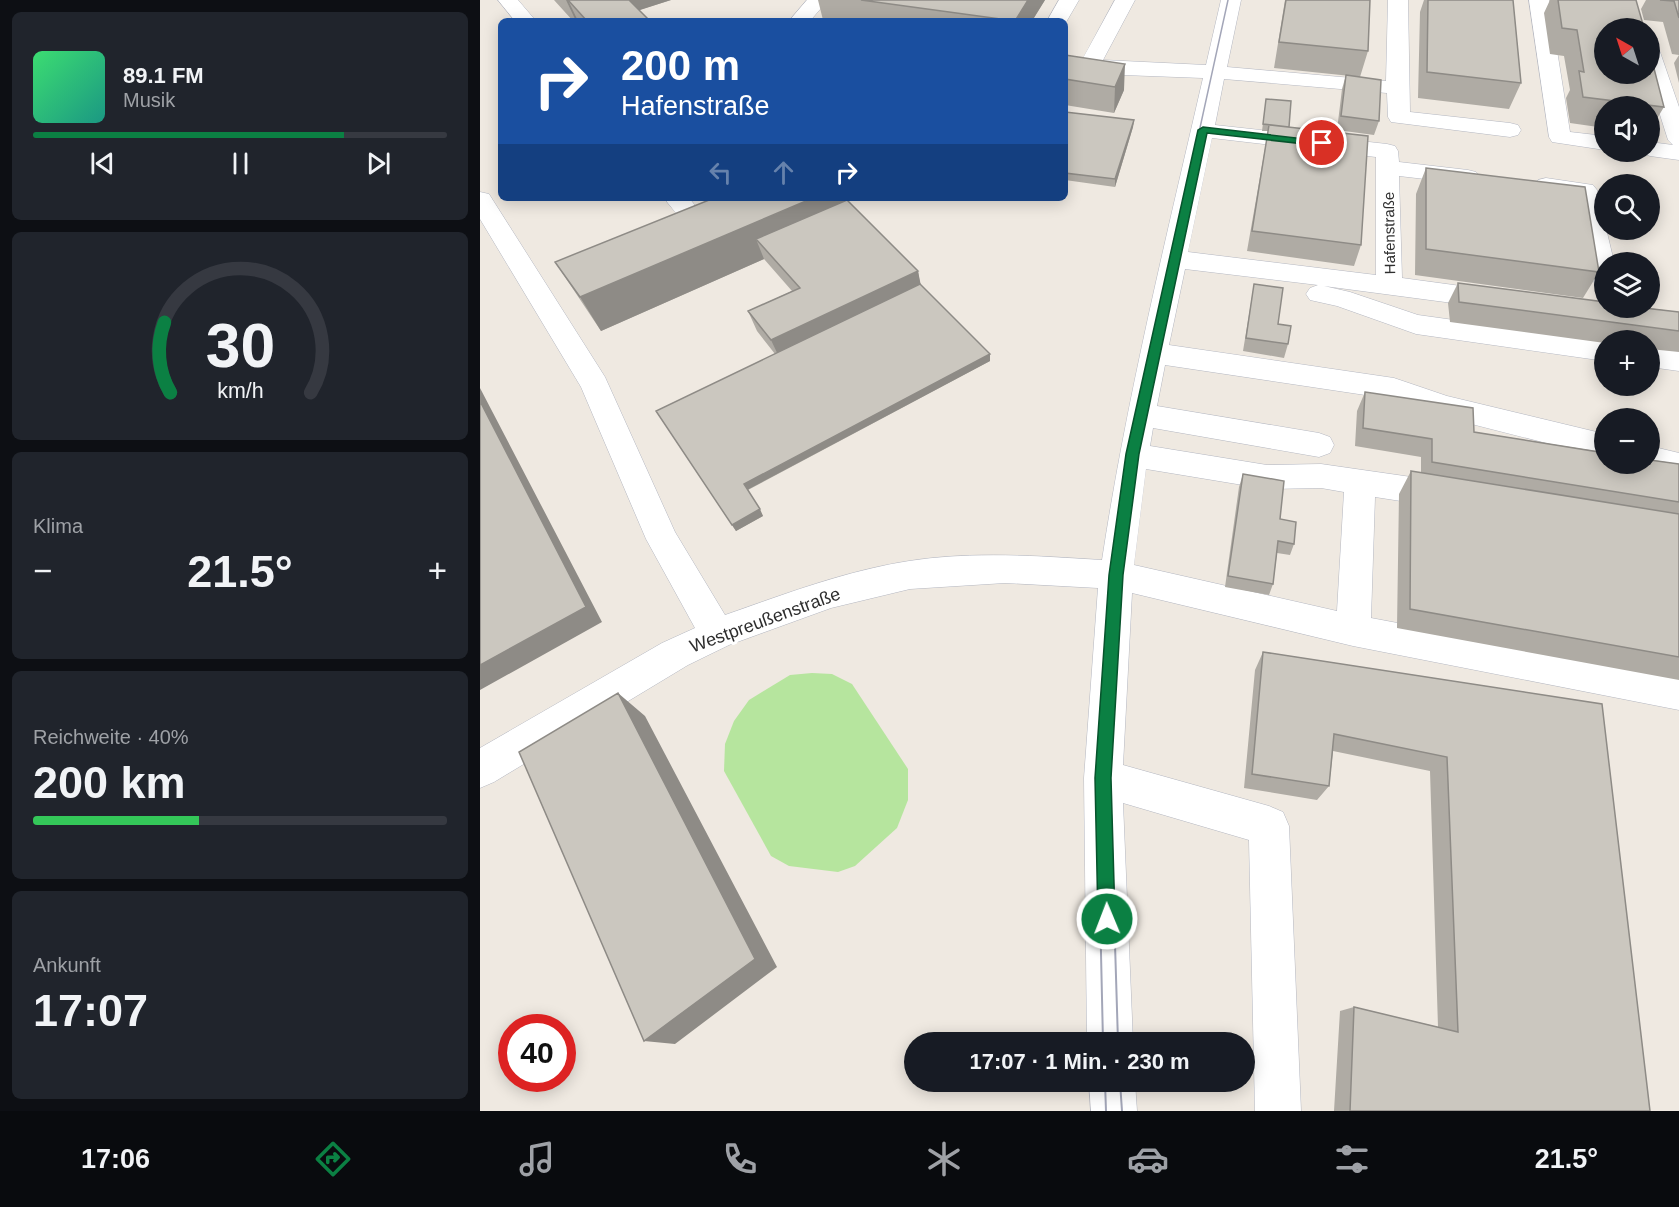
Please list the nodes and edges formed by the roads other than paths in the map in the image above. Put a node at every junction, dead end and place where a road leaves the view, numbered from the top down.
1 (818, 0) edge
2 (1069, 0) edge
3 (1125, 0) edge
4 (1231, 0) edge
5 (1398, 0) edge
6 (1539, 0) edge
7 (500, 1) edge
8 (522, 18) edge
9 (802, 18) edge
10 (1059, 18) edge
11 (1068, 62) edge
12 (1090, 65) junction
13 (1215, 72) junction
14 (1660, 82) edge
15 (1397, 88) junction
16 (1203, 130) junction
17 (1510, 130) dead end
18 (1679, 140) edge
19 (1594, 142) edge
20 (1660, 150) edge
21 (1679, 153) edge
22 (1388, 168) junction
23 (1492, 179) edge
24 (1527, 183) edge
25 (480, 199) edge
26 (679, 201) edge
27 (652, 238) edge
28 (1599, 252) edge
29 (1174, 266) junction
30 (1389, 285) junction
31 (1519, 303) edge
32 (1594, 349) edge
33 (1154, 353) junction
34 (1660, 358) edge
35 (1679, 361) edge
36 (1141, 415) junction
37 (1594, 444) edge
38 (1319, 445) dead end
39 (1133, 454) junction
40 (1660, 460) edge
41 (1679, 465) edge
42 (1360, 482) junction
43 (1478, 500) edge
44 (1116, 575) junction
45 (1353, 630) junction
46 (717, 634) junction
47 (1679, 693) edge
48 (480, 769) edge
49 (1103, 778) junction
50 (1110, 1032) edge
51 (1113, 1092) edge
52 (1114, 1111) edge
53 (1278, 1111) edge

1 - 9 street
2 - 10 street
3 - 12 street
4 - 13 street
5 - 15 street
6 - 19 street
7 - 8 street
11 - 12 street
12 - 13 street
13 - 15 street
13 - 16 street
14 - 18 street
15 - 17 street
16 - 22 street, Hafenstraße
16 - 29 street
20 - 21 street
22 - 23 street
22 - 30 street, Hafenstraße
24 - 28 street
25 - 46 street
26 - 27 street
29 - 30 street, Hafenstraße
29 - 32 street
29 - 33 street
30 - 31 street
33 - 36 street
33 - 37 street
34 - 35 street
36 - 38 street
36 - 39 street
39 - 42 street
39 - 44 street
40 - 41 street
42 - 43 street
42 - 45 street
44 - 45 street, Westpreußenstraße
44 - 46 street, Westpreußenstraße
44 - 49 street
45 - 47 street, Westpreußenstraße
46 - 48 street, Westpreußenstraße
49 - 50 street
49 - 53 street
51 - 52 street

